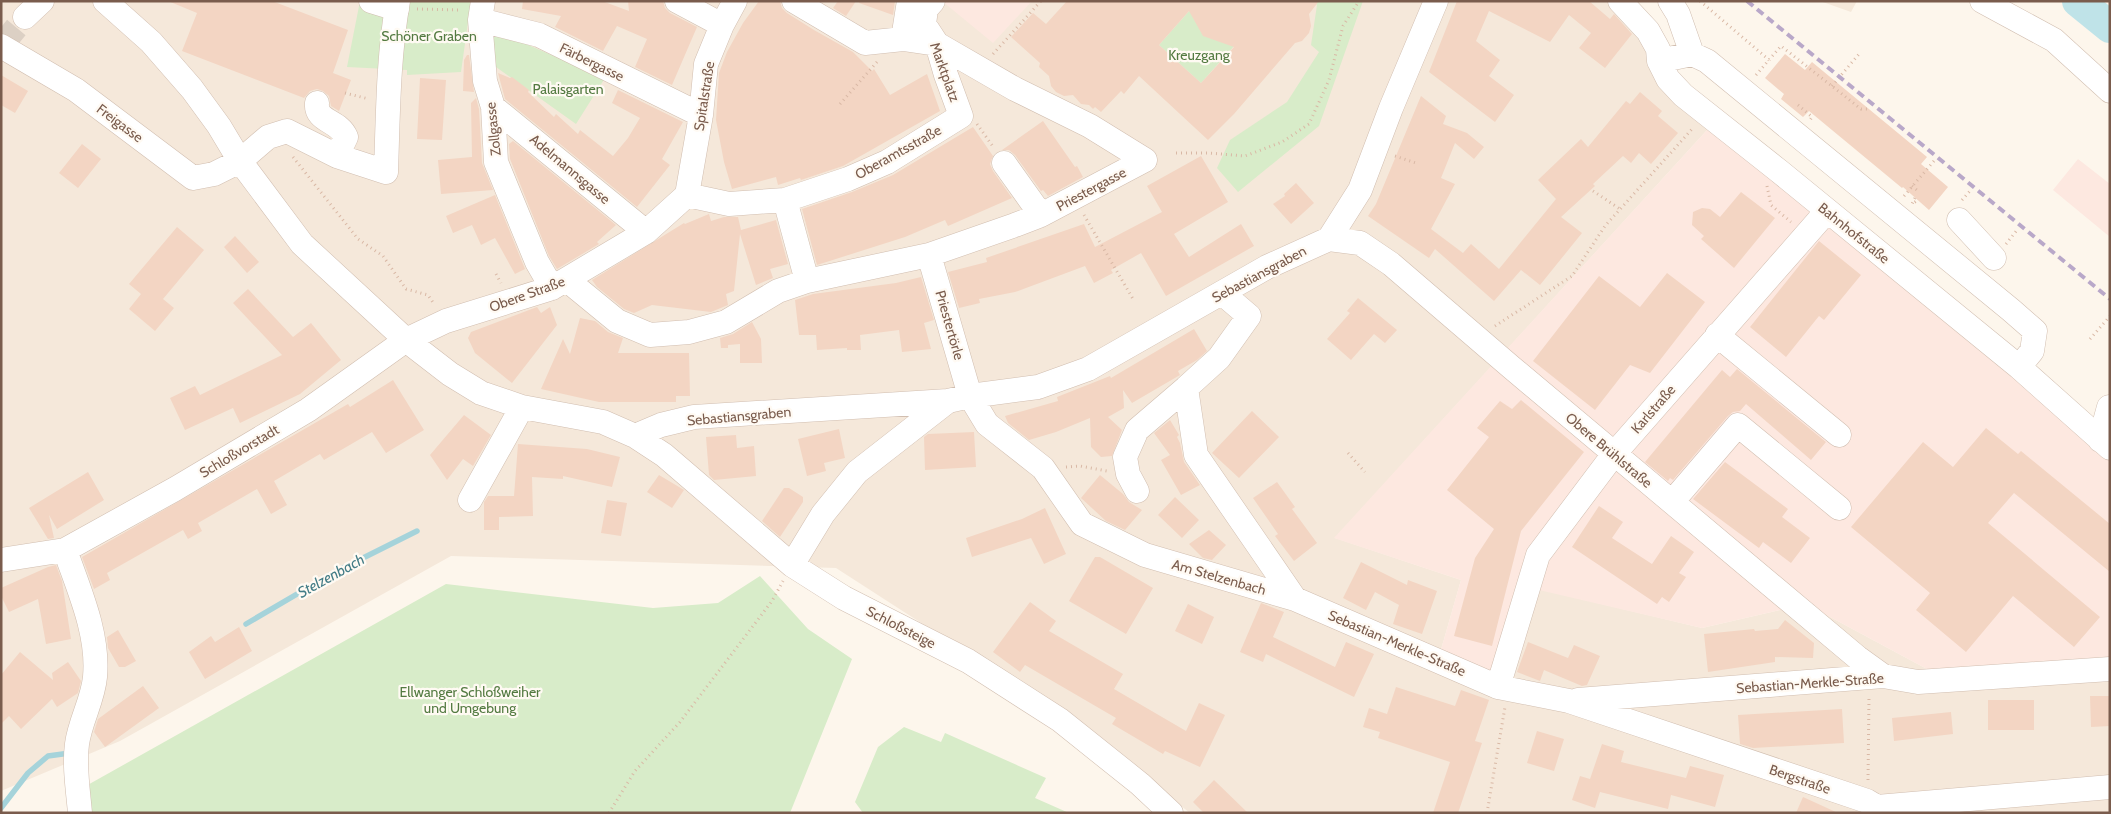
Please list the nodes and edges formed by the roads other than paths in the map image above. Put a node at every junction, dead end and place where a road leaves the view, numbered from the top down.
1 (42, 1) edge
2 (105, 1) edge
3 (371, 1) edge
4 (677, 1) edge
5 (735, 1) edge
6 (794, 1) edge
7 (909, 1) edge
8 (933, 1) edge
9 (1436, 1) edge
10 (1620, 1) edge
11 (1670, 1) edge
12 (1982, 1) edge
13 (397, 5) edge
14 (482, 10) edge
15 (25, 18) tunnel mouth
16 (722, 25) junction
17 (892, 40) junction
18 (937, 44) junction
19 (1, 46) edge
20 (1692, 54) junction
21 (1660, 61) junction
22 (2110, 91) edge
23 (493, 107) junction
24 (701, 115) junction
25 (961, 116) joint
26 (281, 133) junction
27 (337, 156) junction
28 (240, 161) junction
29 (1004, 163) dead end
30 (687, 195) junction
31 (785, 200) junction
32 (1827, 211) junction
33 (1041, 215) junction
34 (1958, 220) dead end
35 (646, 232) junction
36 (1329, 239) junction
37 (929, 255) junction
38 (1994, 258) dead end
39 (807, 281) junction
40 (559, 284) junction
41 (1222, 293) junction
42 (1717, 335) junction
43 (406, 340) junction
44 (2019, 367) junction
45 (1186, 388) junction
46 (959, 398) junction
47 (522, 407) junction
48 (2109, 407) edge
49 (1840, 435) dead end
50 (635, 436) junction
51 (2105, 444) edge
52 (1614, 454) junction
53 (1132, 482) road end
54 (470, 500) dead end
55 (1672, 502) junction
56 (1839, 508) dead end
57 (65, 550) junction
58 (1, 560) edge
59 (792, 565) junction
60 (1295, 599) junction
61 (2110, 669) edge
62 (1876, 676) junction
63 (1503, 688) junction
64 (1569, 701) junction
65 (2110, 787) edge
66 (1876, 810) edge
67 (80, 813) edge
68 (1171, 813) edge

1 - 15 street
2 - 28 street
3 - 13 street
4 - 16 street
5 - 16 street, Spitalstraße
6 - 17 street
7 - 17 street
8 - 18 street, Marktplatz
9 - 36 street
10 - 21 street, Bahnhofstraße
11 - 20 street
12 - 22 street
13 - 27 street
14 - 23 street, Zollgasse
14 - 24 street, Färbergasse
16 - 24 street, Spitalstraße
17 - 18 street
18 - 25 street, Marktplatz
18 - 33 street, Priestergasse
19 - 28 street, Freigasse
20 - 21 street
20 - 44 street
21 - 32 street, Bahnhofstraße
23 - 35 street, Adelmannsgasse
23 - 40 street, Zollgasse
24 - 30 street, Spitalstraße
25 - 31 street, Oberamtsstraße
26 - 27 street
26 - 27 street, Freigasse
26 - 28 street, Freigasse
28 - 43 street
29 - 33 street
30 - 31 street, Oberamtsstraße
30 - 35 street, Obere Straße
31 - 39 street
32 - 42 street, Karlstraße
32 - 44 street, Bahnhofstraße
33 - 37 street, Priestergasse
34 - 38 street
35 - 40 street, Obere Straße
36 - 41 street, Sebastiansgraben
36 - 52 street, Obere Brühlstraße
37 - 39 street, Priestergasse
37 - 46 street, Priestertörle
39 - 40 street, Priestergasse
40 - 43 street, Obere Straße
41 - 45 street
41 - 46 street, Sebastiansgraben
42 - 49 street
42 - 52 street, Karlstraße
43 - 47 street
43 - 57 street, Schloßvorstadt
44 - 51 street, Bahnhofstraße
45 - 53 street
45 - 60 street, Am Stelzenbach
46 - 50 street, Sebastiansgraben
46 - 59 street
46 - 60 street, Am Stelzenbach
47 - 50 street
47 - 54 street
48 - 51 street
50 - 59 street, Schloßsteige
52 - 55 street, Obere Brühlstraße
52 - 63 street, Karlstraße
55 - 56 street
55 - 62 street, Obere Brühlstraße
57 - 58 street, Schloßvorstadt
57 - 67 street
59 - 68 street, Schloßsteige
60 - 63 street, Sebastian-Merkle-Straße
61 - 62 street, Sebastian-Merkle-Straße
62 - 64 street, Sebastian-Merkle-Straße
63 - 64 street, Bergstraße
64 - 66 street, Bergstraße
65 - 66 street, Bergstraße

